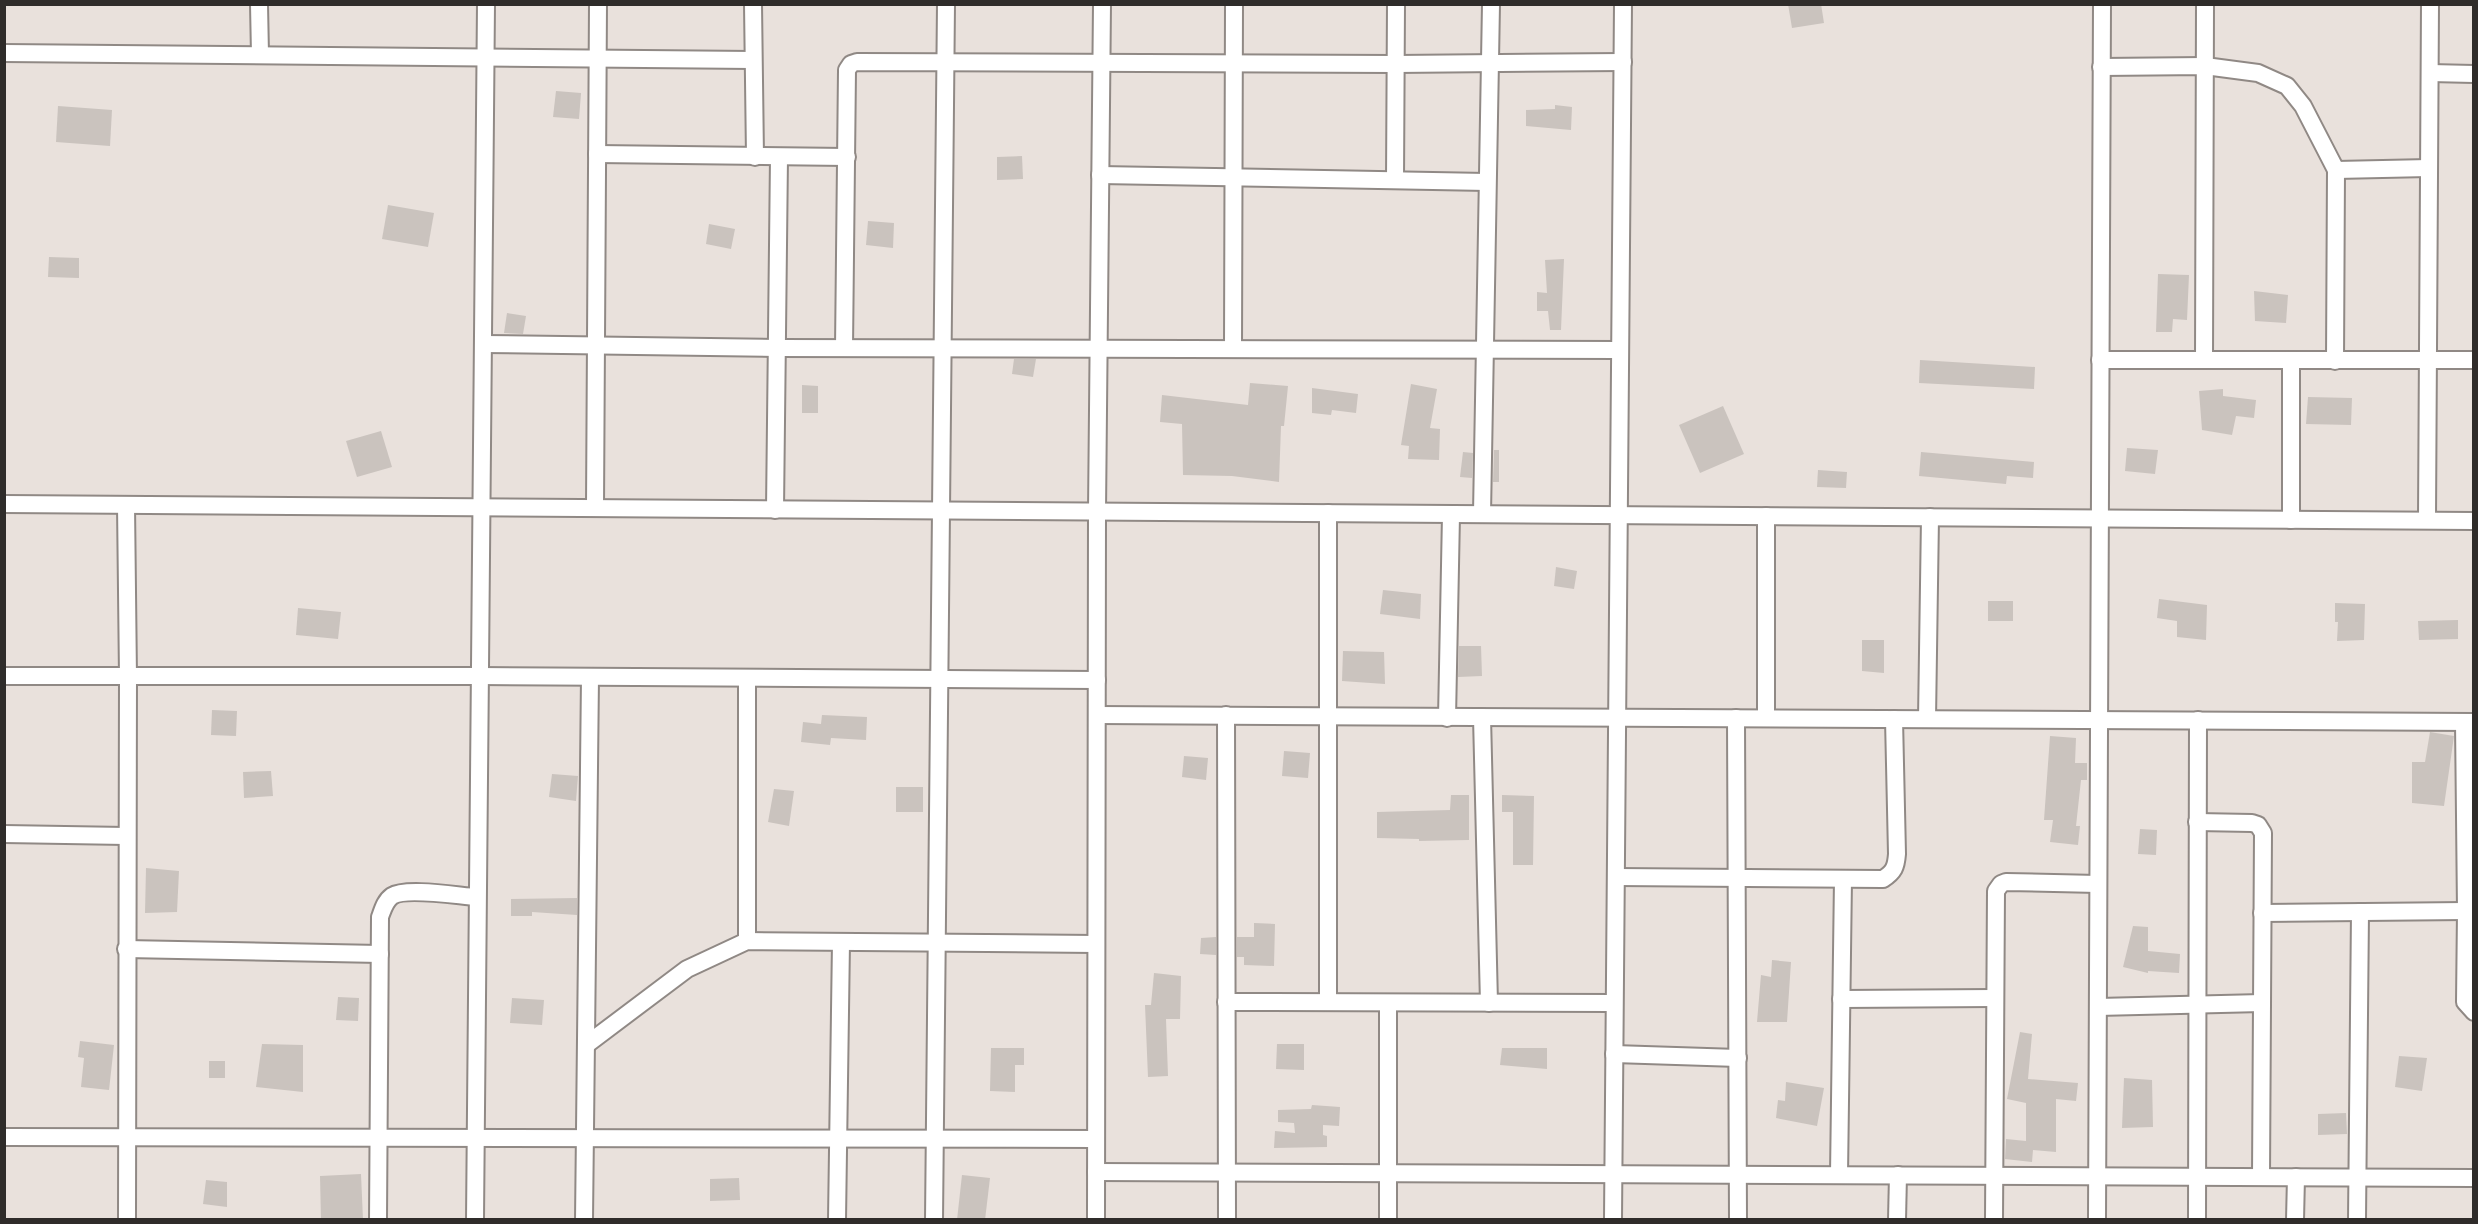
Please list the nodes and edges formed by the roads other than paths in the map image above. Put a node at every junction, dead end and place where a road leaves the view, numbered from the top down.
1 (259, 4) edge
2 (486, 4) edge
3 (598, 4) edge
4 (753, 4) edge
5 (946, 4) edge
6 (1102, 4) edge
7 (1234, 4) edge
8 (1396, 4) edge
9 (1491, 4) edge
10 (1623, 4) edge
11 (2102, 4) edge
12 (2205, 4) edge
13 (2430, 4) edge
14 (4, 53) edge
15 (260, 56) junction
16 (487, 58) junction
17 (598, 59) junction
18 (753, 60) junction
19 (945, 62) junction
20 (1623, 62) junction
21 (1234, 63) junction
22 (1489, 63) junction
23 (1101, 64) junction
24 (1396, 64) junction
25 (2205, 66) junction
26 (2102, 67) junction
27 (2430, 73) junction
28 (2474, 74) edge
29 (597, 154) junction
30 (755, 157) junction
31 (779, 157) junction
32 (847, 157) junction
33 (2429, 168) junction
34 (2336, 170) junction
35 (1100, 175) junction
36 (1233, 176) junction
37 (1395, 180) junction
38 (1487, 182) junction
39 (483, 344) junction
40 (596, 346) junction
41 (777, 348) junction
42 (844, 348) junction
43 (943, 348) junction
44 (1099, 349) junction
45 (1233, 349) junction
46 (1485, 350) junction
47 (1620, 350) junction
48 (2100, 360) junction
49 (2204, 360) junction
50 (2291, 360) junction
51 (2427, 360) junction
52 (2474, 360) edge
53 (2335, 361) junction
54 (4, 504) edge
55 (126, 505) junction
56 (596, 507) junction
57 (481, 508) junction
58 (775, 510) junction
59 (941, 511) junction
60 (1097, 512) junction
61 (1328, 513) junction
62 (1482, 514) junction
63 (1451, 515) junction
64 (1619, 515) junction
65 (1766, 516) junction
66 (1930, 518) junction
67 (2100, 519) junction
68 (2291, 520) junction
69 (2427, 520) junction
70 (2474, 521) edge
71 (4, 676) edge
72 (128, 676) junction
73 (479, 676) junction
74 (590, 677) junction
75 (747, 678) junction
76 (939, 679) junction
77 (1097, 680) junction
78 (1097, 715) junction
79 (1227, 715) junction
80 (1328, 716) junction
81 (1482, 717) junction
82 (1617, 717) junction
83 (1447, 718) junction
84 (1736, 718) junction
85 (1766, 718) junction
86 (1894, 719) junction
87 (1927, 719) junction
88 (2099, 720) junction
89 (2198, 720) junction
90 (2469, 722) edge
91 (2198, 822) junction
92 (4, 834) edge
93 (126, 836) junction
94 (1616, 877) junction
95 (1736, 878) junction
96 (1843, 879) junction
97 (2098, 884) junction
98 (477, 897) junction
99 (2466, 911) junction
100 (2360, 912) junction
101 (2262, 913) junction
102 (747, 941) junction
103 (841, 942) junction
104 (936, 943) junction
105 (1096, 944) junction
106 (126, 949) junction
107 (380, 954) junction
108 (1841, 999) junction
109 (1995, 999) junction
110 (1226, 1002) junction
111 (1328, 1002) junction
112 (1388, 1003) junction
113 (1489, 1003) junction
114 (1614, 1003) junction
115 (2262, 1003) junction
116 (2197, 1005) junction
117 (2098, 1007) junction
118 (2474, 1012) edge
119 (586, 1045) junction
120 (1614, 1054) junction
121 (1738, 1058) junction
122 (4, 1137) edge
123 (126, 1137) junction
124 (379, 1137) junction
125 (476, 1137) junction
126 (585, 1138) junction
127 (838, 1138) junction
128 (934, 1138) junction
129 (1096, 1139) junction
130 (1096, 1172) junction
131 (1226, 1172) junction
132 (1388, 1173) junction
133 (1613, 1174) junction
134 (1739, 1175) junction
135 (1839, 1175) junction
136 (1898, 1175) junction
137 (1994, 1176) junction
138 (2097, 1176) junction
139 (2197, 1177) junction
140 (2261, 1177) junction
141 (2296, 1177) junction
142 (2357, 1178) junction
143 (2474, 1178) edge
144 (127, 1220) edge
145 (378, 1220) edge
146 (475, 1220) edge
147 (584, 1220) edge
148 (837, 1220) edge
149 (934, 1220) edge
150 (1096, 1220) edge
151 (1227, 1220) edge
152 (1388, 1220) edge
153 (1613, 1220) edge
154 (1738, 1220) edge
155 (1897, 1220) edge
156 (1994, 1220) edge
157 (2097, 1220) edge
158 (2197, 1220) edge
159 (2295, 1220) edge
160 (2357, 1220) edge

1 - 15 street
2 - 16 street
3 - 17 street
4 - 18 street
5 - 19 street
6 - 23 street
7 - 21 street
8 - 24 street
9 - 22 street
10 - 20 street
11 - 26 street
12 - 25 street
13 - 27 street
14 - 15 street
15 - 16 street
16 - 17 street
16 - 39 street
17 - 18 street
17 - 29 street
18 - 30 street
19 - 23 street
19 - 32 street
19 - 43 street
20 - 22 street
20 - 47 street
21 - 23 street
21 - 24 street
21 - 36 street
22 - 24 street
22 - 38 street
23 - 35 street
24 - 37 street
25 - 26 street
25 - 34 street
25 - 49 street
26 - 48 street
27 - 28 street
27 - 33 street
29 - 30 street
29 - 40 street
30 - 31 street
31 - 32 street
31 - 41 street
32 - 42 street
33 - 34 street
33 - 51 street
34 - 53 street
35 - 36 street
35 - 44 street
36 - 37 street
36 - 45 street
37 - 38 street
38 - 46 street
39 - 40 street
39 - 57 street
40 - 41 street
40 - 56 street
41 - 42 street
41 - 58 street
42 - 43 street
43 - 44 street
43 - 59 street
44 - 45 street
44 - 60 street
45 - 46 street
46 - 47 street
46 - 62 street
47 - 64 street
48 - 49 street
48 - 67 street
49 - 50 street
50 - 53 street
50 - 68 street
51 - 52 street
51 - 53 street
51 - 69 street
54 - 55 street
55 - 57 street
55 - 72 street
56 - 57 street
56 - 58 street
57 - 73 street
58 - 59 street
59 - 60 street
59 - 76 street
60 - 61 street
60 - 77 street
61 - 63 street
61 - 80 street
62 - 63 street
62 - 64 street
63 - 83 street
64 - 65 street
64 - 82 street
65 - 66 street
65 - 85 street
66 - 67 street
66 - 87 street
67 - 68 street
67 - 88 street
68 - 69 street
69 - 70 street
71 - 72 street
72 - 73 street
72 - 93 street
73 - 74 street
73 - 98 street
74 - 75 street
74 - 119 street
75 - 76 street
75 - 102 street
76 - 77 street
76 - 104 street
77 - 78 street
78 - 79 street
78 - 105 street
79 - 80 street
79 - 110 street
80 - 83 street
80 - 111 street
81 - 82 street
81 - 83 street
81 - 113 street
82 - 84 street
82 - 94 street
84 - 85 street
84 - 95 street
85 - 86 street
86 - 87 street
86 - 96 street
87 - 88 street
88 - 89 street
88 - 97 street
89 - 90 street
89 - 91 street
90 - 99 street
91 - 101 street
91 - 116 street
92 - 93 street
93 - 106 street
94 - 95 street
94 - 114 street
95 - 96 street
95 - 121 street
96 - 108 street
97 - 109 street
97 - 117 street
98 - 107 street
98 - 125 street
99 - 100 street
99 - 118 street
100 - 101 street
100 - 142 street
101 - 115 street
102 - 103 street
102 - 119 street
103 - 104 street
103 - 127 street
104 - 105 street
104 - 128 street
105 - 129 street
106 - 107 street
106 - 123 street
107 - 124 street
108 - 109 street
108 - 135 street
109 - 137 street
110 - 111 street
110 - 131 street
111 - 112 street
112 - 113 street
112 - 132 street
113 - 114 street
114 - 120 street
115 - 116 street
115 - 140 street
116 - 117 street
116 - 139 street
117 - 138 street
119 - 126 street
120 - 121 street
120 - 133 street
121 - 134 street
122 - 123 street
123 - 124 street
123 - 144 street
124 - 125 street
124 - 145 street
125 - 126 street
125 - 146 street
126 - 127 street
126 - 147 street
127 - 128 street
127 - 148 street
128 - 129 street
128 - 149 street
129 - 130 street
130 - 131 street
130 - 150 street
131 - 132 street
131 - 151 street
132 - 133 street
132 - 152 street
133 - 134 street
133 - 153 street
134 - 135 street
134 - 154 street
135 - 136 street
136 - 137 street
136 - 155 street
137 - 138 street
137 - 156 street
138 - 139 street
138 - 157 street
139 - 140 street
139 - 158 street
140 - 141 street
141 - 142 street
141 - 159 street
142 - 143 street
142 - 160 street

